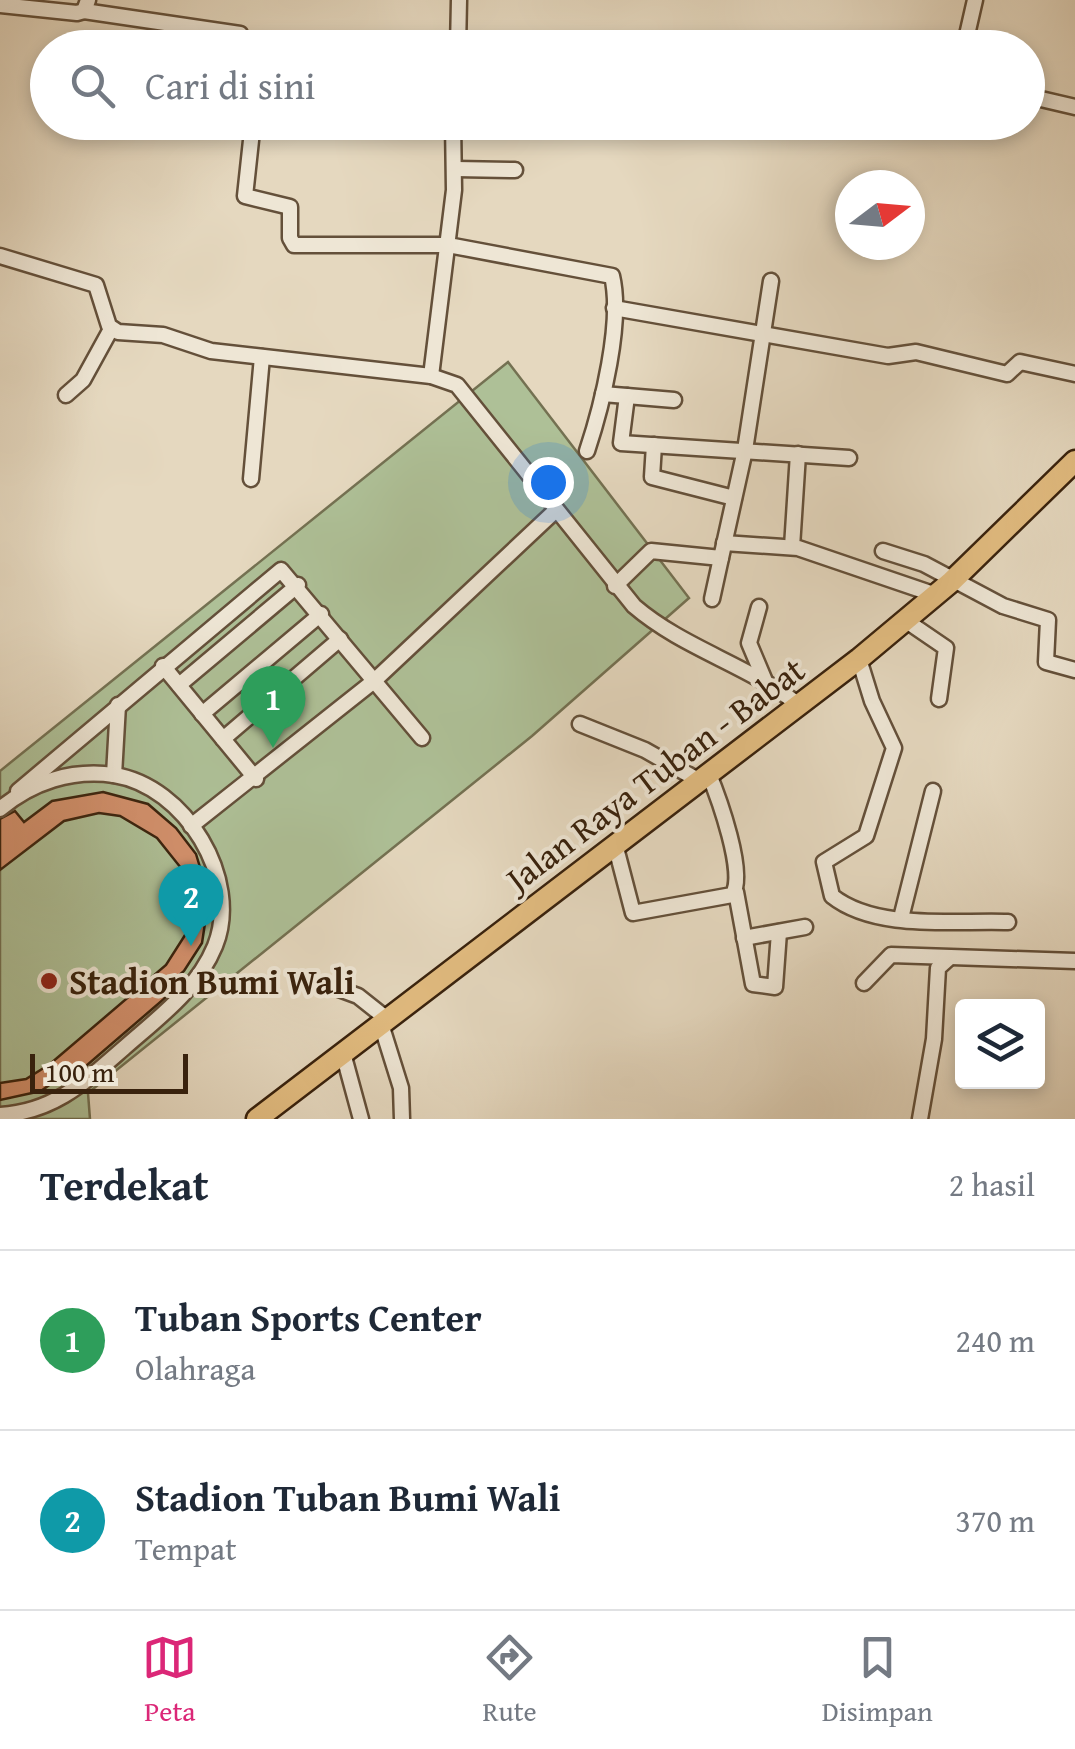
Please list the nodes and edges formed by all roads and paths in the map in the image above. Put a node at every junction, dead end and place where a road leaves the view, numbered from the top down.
1 (458, 0) edge
2 (975, 0) edge
3 (23, 3) edge
4 (0, 5) edge
5 (86, 6) edge
6 (218, 30) edge
7 (458, 30) edge
8 (968, 30) edge
9 (1045, 100) edge
10 (1075, 107) edge
11 (250, 140) edge
12 (454, 140) edge
13 (456, 169) junction
14 (516, 170) dead end
15 (448, 245) junction
16 (0, 256) edge
17 (771, 281) dead end
18 (614, 308) junction
19 (111, 329) junction
20 (764, 337) junction
21 (262, 357) junction
22 (1075, 374) edge
23 (431, 376) junction
24 (66, 394) dead end
25 (603, 394) junction
26 (627, 396) junction
27 (674, 400) dead end
28 (654, 445) junction
29 (745, 450) junction
30 (587, 451) dead end
31 (798, 454) junction
32 (850, 458) dead end
33 (1075, 461) edge
34 (251, 479) dead end
35 (734, 498) junction
36 (554, 511) junction
37 (792, 547) junction
38 (883, 550) dead end
39 (723, 551) junction
40 (298, 585) junction
41 (615, 586) junction
42 (944, 588) junction
43 (712, 599) dead end
44 (760, 607) dead end
45 (320, 614) junction
46 (905, 620) junction
47 (340, 639) junction
48 (859, 659) junction
49 (163, 666) junction
50 (1075, 670) edge
51 (374, 681) junction
52 (765, 681) junction
53 (179, 685) junction
54 (939, 699) dead end
55 (118, 704) junction
56 (800, 706) junction
57 (202, 714) junction
58 (580, 724) dead end
59 (422, 738) dead end
60 (224, 740) junction
61 (114, 776) junction
62 (703, 776) junction
63 (256, 778) junction
64 (933, 791) dead end
65 (6, 804) edge
66 (191, 826) junction
67 (615, 844) junction
68 (736, 892) junction
69 (901, 918) junction
70 (1008, 922) dead end
71 (805, 928) dead end
72 (779, 932) junction
73 (744, 938) junction
74 (948, 960) junction
75 (1075, 961) edge
76 (864, 983) dead end
77 (339, 989) dead end
78 (384, 1022) junction
79 (343, 1053) junction
80 (63, 1100) junction
81 (0, 1115) edge
82 (65, 1119) edge
83 (256, 1119) edge
84 (361, 1119) edge
85 (402, 1119) edge
86 (920, 1119) edge

1 - 7 street
2 - 8 street
3 - 4 street
3 - 5 street
5 - 6 street
9 - 10 street
11 - 15 street
12 - 13 street
13 - 14 street
13 - 15 street
15 - 18 street
15 - 23 street
16 - 19 street
17 - 20 street
18 - 20 street
18 - 25 street
19 - 21 street
19 - 24 street
20 - 22 street
20 - 29 street
21 - 23 street
21 - 34 street
23 - 36 street
25 - 26 street
25 - 30 street
26 - 27 street
26 - 28 street
28 - 29 street
28 - 35 street
29 - 31 street
29 - 35 street
31 - 32 street
31 - 37 street
33 - 42 highway, Jalan Raya Tuban - Babat
35 - 39 street
36 - 41 street
36 - 51 street
37 - 39 street
37 - 42 street
38 - 42 street
39 - 41 street
39 - 43 street
40 - 45 street
40 - 49 street
40 - 53 street
41 - 52 street
42 - 46 highway, Jalan Raya Tuban - Babat
42 - 50 street
44 - 52 street
45 - 47 street
45 - 57 street
46 - 48 highway, Jalan Raya Tuban - Babat
46 - 54 street
47 - 51 street
47 - 60 street
48 - 56 highway, Jalan Raya Tuban - Babat
48 - 69 street
49 - 53 street
49 - 55 street
51 - 59 street
51 - 63 street
52 - 56 street
53 - 57 street
55 - 61 street
55 - 65 street
56 - 62 highway, Jalan Raya Tuban - Babat
57 - 60 street
58 - 62 street
60 - 63 street
61 - 65 street
61 - 66 street
62 - 67 highway, Jalan Raya Tuban - Babat
62 - 68 street
63 - 66 street
64 - 69 street
66 - 80 street
67 - 68 street
67 - 78 highway, Jalan Raya Tuban - Babat
68 - 73 street
69 - 70 street
71 - 72 street
72 - 73 street
72 - 73 street
74 - 75 street
74 - 76 street
74 - 86 street
77 - 78 street
78 - 79 highway, Jalan Raya Tuban - Babat
78 - 85 street
79 - 83 highway, Jalan Raya Tuban - Babat
79 - 84 street
80 - 81 street
80 - 82 street

